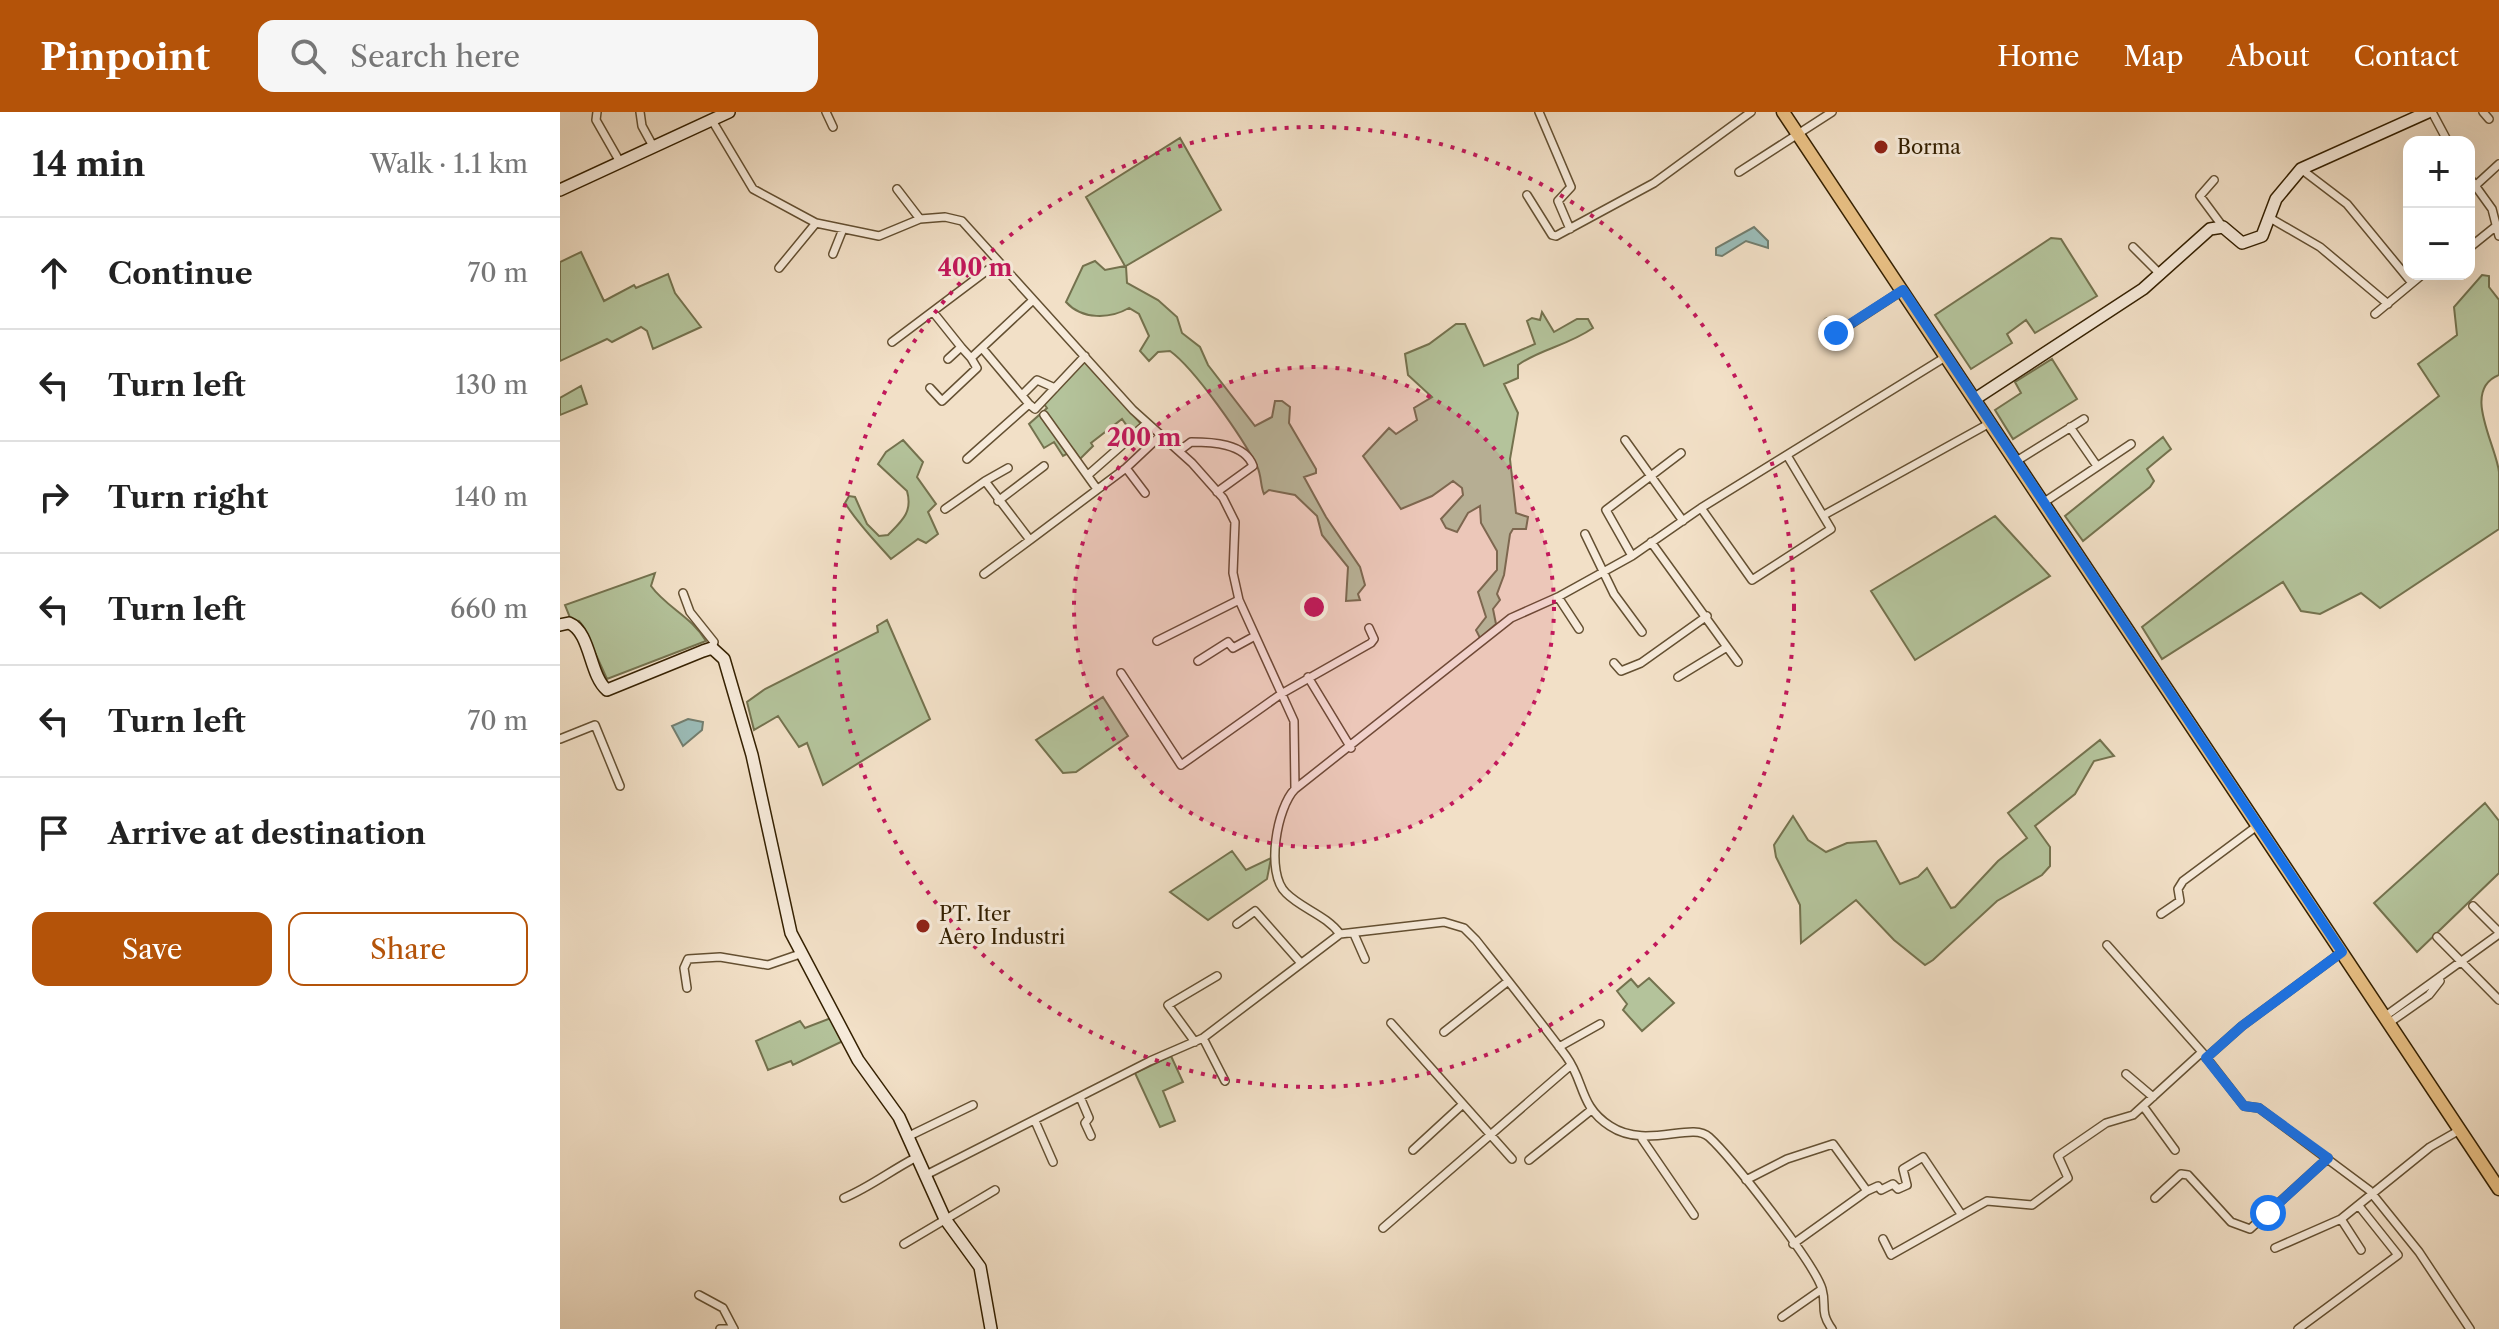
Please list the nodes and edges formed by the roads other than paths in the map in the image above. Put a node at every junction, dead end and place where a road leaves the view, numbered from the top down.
1 (597, 112) edge
2 (640, 112) edge
3 (826, 112) edge
4 (1539, 112) edge
5 (1751, 112) edge
6 (1783, 112) edge
7 (1832, 112) edge
8 (2430, 112) edge
9 (722, 116) edge
10 (833, 127) dead end
11 (1797, 134) junction
12 (2444, 136) edge
13 (654, 148) junction
14 (620, 162) junction
15 (2499, 164) edge
16 (2301, 169) junction
17 (1739, 172) dead end
18 (2214, 180) dead end
19 (2475, 186) joint
20 (897, 189) dead end
21 (560, 190) edge
22 (1527, 195) dead end
23 (2270, 218) junction
24 (920, 219) junction
25 (816, 223) junction
26 (2223, 227) junction
27 (2495, 227) junction
28 (843, 229) junction
29 (1570, 229) junction
30 (2499, 236) edge
31 (2475, 243) edge
32 (2133, 247) dead end
33 (833, 254) dead end
34 (997, 263) junction
35 (779, 268) dead end
36 (2161, 275) junction
37 (2416, 280) edge
38 (2412, 283) junction
39 (1903, 290) junction
40 (1032, 301) junction
41 (2388, 304) junction
42 (933, 312) junction
43 (2375, 314) dead end
44 (1828, 322) dead end
45 (892, 342) dead end
46 (961, 347) junction
47 (982, 348) junction
48 (1085, 356) junction
49 (1947, 356) junction
50 (971, 358) junction
51 (948, 359) dead end
52 (930, 388) dead end
53 (1055, 388) junction
54 (1023, 394) junction
55 (1975, 399) junction
56 (1029, 404) junction
57 (1044, 415) dead end
58 (2084, 419) dead end
59 (1990, 423) junction
60 (1146, 424) junction
61 (2070, 427) junction
62 (1160, 436) junction
63 (1625, 440) dead end
64 (2131, 444) dead end
65 (1179, 451) junction
66 (1681, 453) dead end
67 (1788, 457) junction
68 (967, 459) dead end
69 (2015, 462) junction
70 (1044, 466) dead end
71 (2097, 466) junction
72 (1008, 468) dead end
73 (1126, 468) junction
74 (1088, 475) junction
75 (1653, 477) junction
76 (985, 481) junction
77 (1097, 489) junction
78 (1217, 492) junction
79 (1145, 493) dead end
80 (998, 501) junction
81 (2043, 503) junction
82 (1701, 508) junction
83 (945, 509) dead end
84 (1824, 515) junction
85 (1683, 521) junction
86 (1585, 534) dead end
87 (1030, 540) junction
88 (1651, 542) junction
89 (1632, 556) junction
90 (1604, 571) junction
91 (984, 574) dead end
92 (683, 593) dead end
93 (1558, 597) junction
94 (1239, 600) junction
95 (1707, 616) junction
96 (560, 625) edge
97 (1369, 628) dead end
98 (1579, 629) dead end
99 (1642, 632) dead end
100 (1255, 636) junction
101 (1157, 641) dead end
102 (1727, 647) junction
103 (712, 648) junction
104 (1198, 661) dead end
105 (1738, 662) dead end
106 (1614, 663) dead end
107 (1121, 673) dead end
108 (1308, 677) junction
109 (1678, 677) dead end
110 (1281, 694) junction
111 (560, 739) edge
112 (1351, 748) junction
113 (620, 786) dead end
114 (1295, 789) junction
115 (2257, 826) junction
116 (2473, 906) dead end
117 (2161, 914) dead end
118 (1237, 924) dead end
119 (2499, 933) edge
120 (1340, 934) junction
121 (1354, 934) junction
122 (2437, 937) dead end
123 (2107, 945) dead end
124 (2342, 952) junction
125 (803, 953) junction
126 (1365, 959) dead end
127 (1300, 962) junction
128 (2461, 962) junction
129 (1217, 976) dead end
130 (1507, 982) junction
131 (687, 988) dead end
132 (2499, 1000) edge
133 (2386, 1020) junction
134 (1391, 1023) dead end
135 (1600, 1024) dead end
136 (1444, 1032) dead end
137 (1199, 1040) junction
138 (1559, 1047) junction
139 (2204, 1055) junction
140 (1571, 1065) junction
141 (2126, 1074) dead end
142 (1225, 1081) dead end
143 (1080, 1097) junction
144 (2153, 1097) junction
145 (1463, 1104) junction
146 (973, 1105) dead end
147 (2143, 1106) junction
148 (1590, 1111) junction
149 (1035, 1121) junction
150 (2458, 1131) junction
151 (1491, 1135) junction
152 (1091, 1136) dead end
153 (907, 1137) junction
154 (1642, 1139) junction
155 (1413, 1150) dead end
156 (2175, 1150) dead end
157 (915, 1158) junction
158 (2328, 1158) junction
159 (1512, 1159) dead end
160 (1529, 1160) dead end
161 (1053, 1162) dead end
162 (924, 1176) junction
163 (1746, 1180) junction
164 (2499, 1189) edge
165 (995, 1190) dead end
166 (1867, 1191) junction
167 (2372, 1195) junction
168 (844, 1198) dead end
169 (2155, 1198) dead end
170 (2359, 1206) junction
171 (1961, 1214) junction
172 (1694, 1215) dead end
173 (945, 1219) junction
174 (2341, 1219) junction
175 (1383, 1228) dead end
176 (1883, 1239) dead end
177 (904, 1244) dead end
178 (1793, 1244) junction
179 (2275, 1248) dead end
180 (2361, 1250) dead end
181 (1822, 1289) junction
182 (699, 1295) dead end
183 (1782, 1317) dead end
184 (720, 1329) edge
185 (734, 1329) edge
186 (991, 1329) edge
187 (1832, 1329) edge
188 (2298, 1329) edge
189 (2470, 1329) edge

1 - 14 street
2 - 13 street
3 - 10 street
4 - 29 street
5 - 29 street
6 - 11 main road
7 - 11 street
8 - 12 street
8 - 16 street
9 - 13 street
9 - 25 street
11 - 17 street
11 - 39 main road
13 - 14 street
14 - 21 street
15 - 19 street
16 - 23 street
16 - 38 street
18 - 26 street
19 - 27 street
20 - 24 street
22 - 29 street
23 - 26 street
23 - 41 street
24 - 28 street
24 - 34 street
25 - 28 street
25 - 35 street
26 - 36 street
27 - 30 street
27 - 31 street
28 - 33 street
32 - 36 street
34 - 40 street
34 - 42 street
36 - 55 street
37 - 38 street
38 - 41 street
39 - 44 street
39 - 49 main road
40 - 47 street
40 - 48 street
41 - 43 street
42 - 45 street
42 - 46 street
46 - 50 street
46 - 51 street
47 - 50 street
47 - 54 street
48 - 53 street
48 - 60 street
49 - 55 main road
49 - 67 street
50 - 52 street
53 - 54 street
53 - 56 street
54 - 56 street
55 - 59 main road
56 - 68 street
57 - 74 street
58 - 61 street
59 - 69 main road
59 - 84 street
60 - 62 street
60 - 74 street
61 - 69 street
61 - 71 street
62 - 65 street
62 - 73 street
63 - 75 street
64 - 71 street
65 - 78 street
65 - 78 street
66 - 75 street
67 - 82 street
67 - 84 street
69 - 81 main road
70 - 80 street
71 - 81 street
72 - 76 street
73 - 77 street
73 - 79 street
74 - 77 street
75 - 85 street
75 - 89 street
76 - 80 street
76 - 83 street
77 - 87 street
78 - 94 street
80 - 87 street
81 - 115 main road
82 - 84 street
82 - 85 street
85 - 88 street
86 - 90 street
87 - 91 street
88 - 89 street
88 - 95 street
89 - 90 street
90 - 93 street
90 - 99 street
92 - 103 street
93 - 98 street
93 - 112 street
94 - 100 street
94 - 101 street
95 - 102 street
95 - 106 street
96 - 103 street
97 - 108 street
100 - 104 street
100 - 110 street
102 - 105 street
102 - 109 street
103 - 125 street
107 - 110 street
108 - 110 street
108 - 112 street
110 - 114 street
111 - 113 street
112 - 114 street
114 - 120 street
115 - 117 street
115 - 124 main road
116 - 119 street
118 - 127 street
119 - 128 street
120 - 121 street
120 - 127 street
121 - 126 street
121 - 130 street
122 - 128 street
123 - 139 street
124 - 133 main road
124 - 139 street
125 - 131 street
125 - 153 street
127 - 137 street
128 - 132 street
128 - 133 street
129 - 137 street
130 - 136 street
130 - 138 street
133 - 150 main road
134 - 145 street
135 - 138 street
137 - 142 street
137 - 143 street
138 - 140 street
139 - 144 street
139 - 158 street
140 - 148 street
140 - 151 street
141 - 144 street
143 - 149 street
143 - 152 street
144 - 147 street
145 - 151 street
145 - 155 street
146 - 153 street
147 - 156 street
147 - 171 street
148 - 154 street
148 - 160 street
149 - 161 street
149 - 162 street
150 - 164 main road
150 - 167 street
151 - 159 street
151 - 175 street
153 - 157 street
154 - 163 street
154 - 172 street
157 - 162 street
157 - 168 street
158 - 167 street
158 - 169 street
162 - 173 street
163 - 166 street
163 - 178 street
165 - 173 street
166 - 171 street
166 - 178 street
167 - 170 street
167 - 189 street
170 - 174 street
170 - 188 street
171 - 176 street
173 - 177 street
173 - 186 street
174 - 179 street
174 - 180 street
178 - 181 street
181 - 183 street
181 - 187 street
182 - 185 street
184 - 185 street

